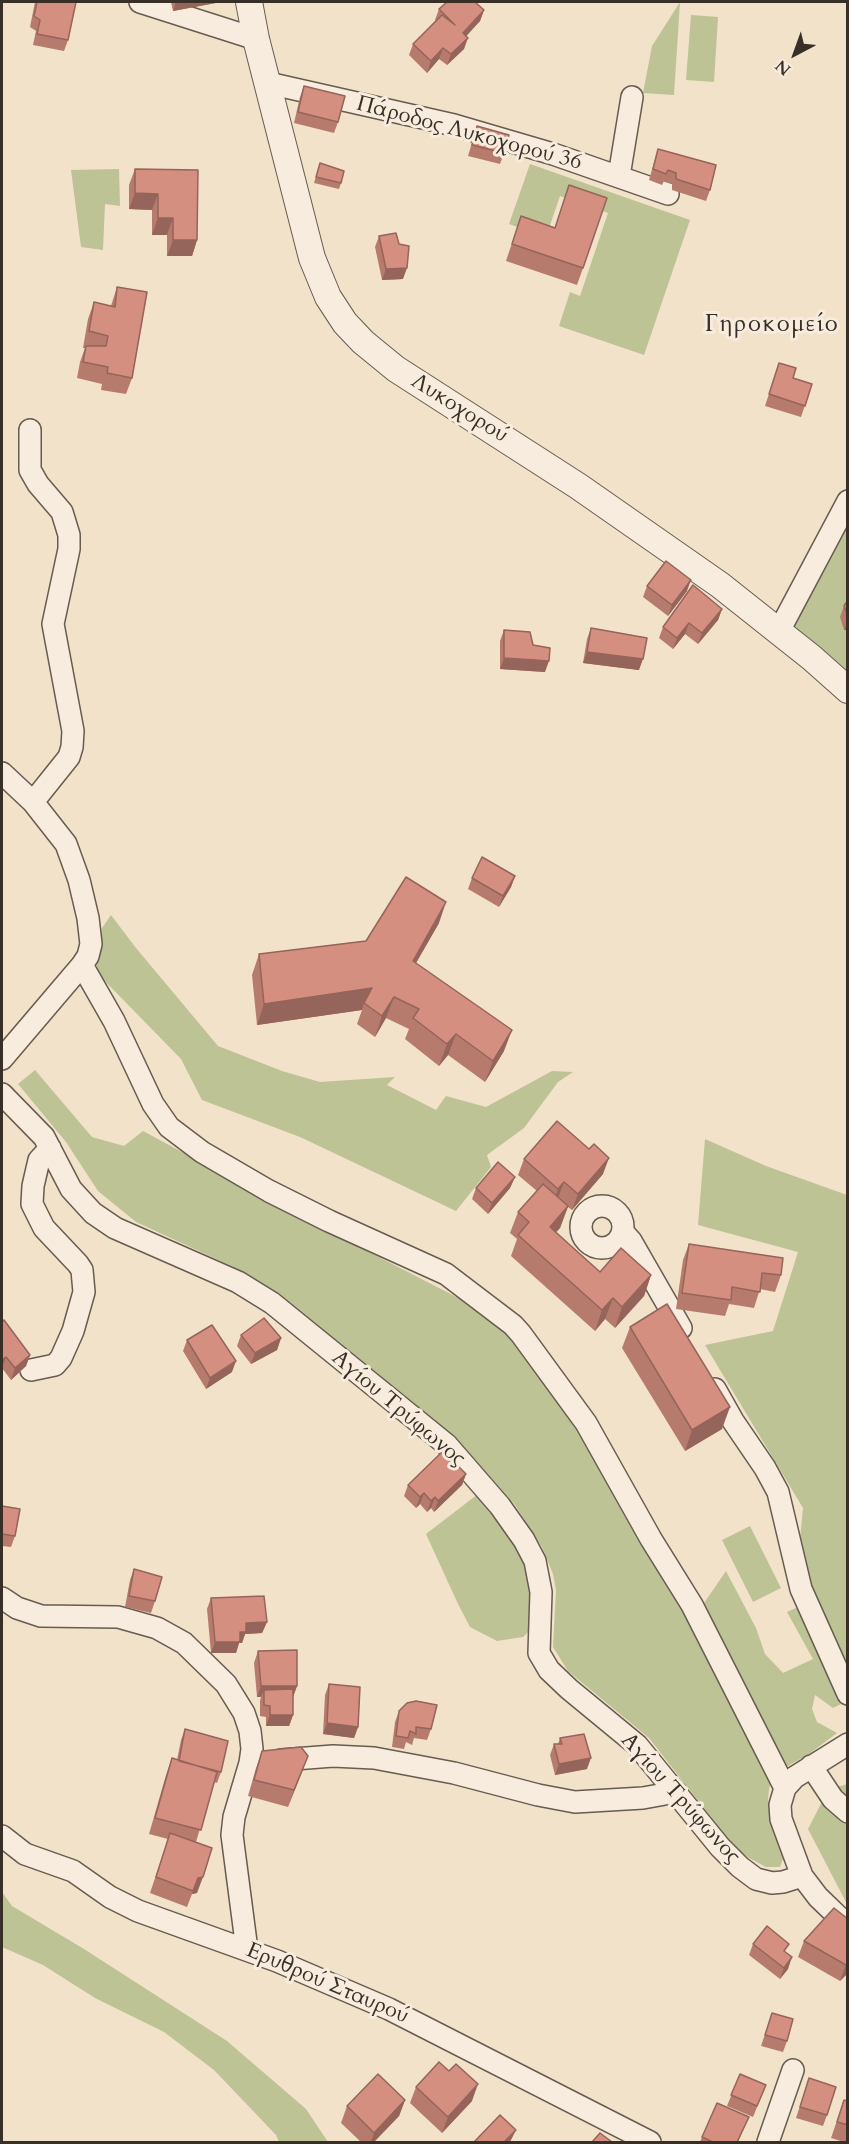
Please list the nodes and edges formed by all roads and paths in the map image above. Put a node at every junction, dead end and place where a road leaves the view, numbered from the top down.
1 (140, 2) edge
2 (249, 2) edge
3 (256, 39) junction
4 (268, 83) junction
5 (632, 97) dead end
6 (619, 176) junction
7 (668, 194) dead end
8 (30, 430) dead end
9 (848, 501) edge
10 (779, 631) junction
11 (848, 690) edge
12 (2, 773) edge
13 (33, 801) junction
14 (82, 965) junction
15 (2, 1059) edge
16 (2, 1094) edge
17 (50, 1148) junction
18 (623, 1232) dead end
19 (693, 1350) edge
20 (31, 1370) dead end
21 (704, 1370) edge
22 (2, 1598) edge
23 (848, 1694) edge
24 (848, 1744) edge
25 (250, 1763) junction
26 (811, 1766) junction
27 (785, 1788) junction
28 (676, 1792) junction
29 (848, 1812) edge
30 (2, 1836) edge
31 (802, 1876) junction
32 (848, 1926) edge
33 (247, 1950) junction
34 (793, 2070) dead end
35 (650, 2142) edge
36 (768, 2142) edge

1 - 3 street
2 - 3 street, Λυκοχορού
3 - 4 street, Λυκοχορού
4 - 6 street, Πάροδος Λυκοχορού 36
4 - 10 street, Λυκοχορού
5 - 6 street
6 - 7 street, Πάροδος Λυκοχορού 36
8 - 13 street
9 - 10 street
10 - 11 street, Λυκοχορού
12 - 13 street
13 - 14 street
14 - 15 street
14 - 27 street
16 - 17 street, Αγίου Τρύφωνος
17 - 20 street
17 - 28 street, Αγίου Τρύφωνος
18 - 19 street
21 - 23 street
22 - 25 street
24 - 26 street
25 - 28 street
25 - 33 street
26 - 27 street
26 - 29 street
27 - 31 street
28 - 31 street, Αγίου Τρύφωνος
30 - 33 street, Ερυθρού Σταυρού
31 - 32 street
33 - 35 street, Ερυθρού Σταυρού
34 - 36 street

